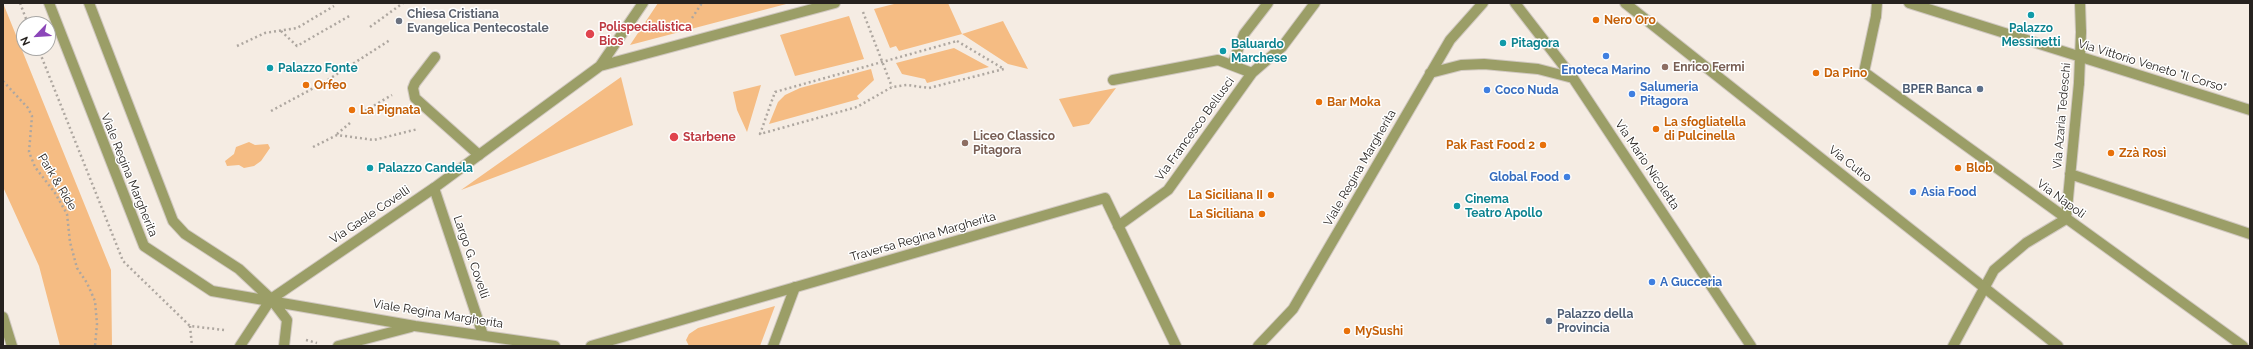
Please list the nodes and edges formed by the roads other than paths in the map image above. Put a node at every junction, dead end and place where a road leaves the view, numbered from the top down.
1 (50, 3) edge
2 (89, 3) edge
3 (643, 3) edge
4 (835, 3) edge
5 (1268, 3) edge
6 (1314, 3) edge
7 (1483, 3) edge
8 (1515, 3) edge
9 (1625, 3) edge
10 (1877, 3) edge
11 (1909, 3) edge
12 (2080, 3) edge
13 (2080, 56) junction
14 (435, 57) dead end
15 (1232, 65) junction
16 (600, 66) junction
17 (1252, 73) junction
18 (1430, 73) junction
19 (1573, 78) junction
20 (1113, 80) dead end
21 (2250, 110) edge
22 (479, 155) junction
23 (2070, 174) junction
24 (434, 188) junction
25 (2066, 219) junction
26 (1118, 226) junction
27 (2250, 234) edge
28 (795, 288) junction
29 (1985, 288) junction
30 (271, 299) junction
31 (3, 317) edge
32 (415, 326) junction
33 (483, 335) junction
34 (12, 346) edge
35 (240, 346) edge
36 (284, 346) edge
37 (338, 346) edge
38 (555, 346) edge
39 (591, 346) edge
40 (773, 346) edge
41 (1176, 346) edge
42 (1258, 346) edge
43 (1751, 346) edge
44 (1953, 346) edge
45 (2058, 346) edge
46 (2243, 346) edge

1 - 30 street, Viale Regina Margherita
2 - 30 street, Viale Regina Margherita
3 - 16 street
4 - 16 street
5 - 15 street
6 - 17 street, Via Francesco Bellusci
7 - 18 street, Viale Regina Margherita
8 - 19 street, Via Mario Nicoletta
9 - 29 street, Via Cutro
10 - 25 street, Via Napoli
11 - 13 street, Via Vittorio Veneto "Il Corso"
12 - 13 street, Via Azaria Tedeschi
13 - 21 street, Via Vittorio Veneto "Il Corso"
13 - 23 street, Via Azaria Tedeschi
14 - 22 street
15 - 17 street
15 - 20 street
16 - 22 street, Via Gaele Covelli
17 - 26 street, Via Francesco Bellusci
18 - 19 street
18 - 42 street, Viale Regina Margherita
19 - 43 street, Via Mario Nicoletta
22 - 24 street, Via Gaele Covelli
23 - 25 street, Via Azaria Tedeschi
23 - 27 street
24 - 30 street, Via Gaele Covelli
24 - 33 street, Largo G. Covelli
25 - 29 street
25 - 46 street, Via Napoli
26 - 28 street, Traversa Regina Margherita
26 - 41 street, Traversa Regina Margherita
28 - 39 street, Traversa Regina Margherita
28 - 40 street
29 - 44 street
29 - 45 street, Via Cutro
30 - 32 street, Viale Regina Margherita
30 - 35 street
30 - 36 street
31 - 34 street
32 - 33 street, Viale Regina Margherita
32 - 37 street
33 - 38 street, Viale Regina Margherita

